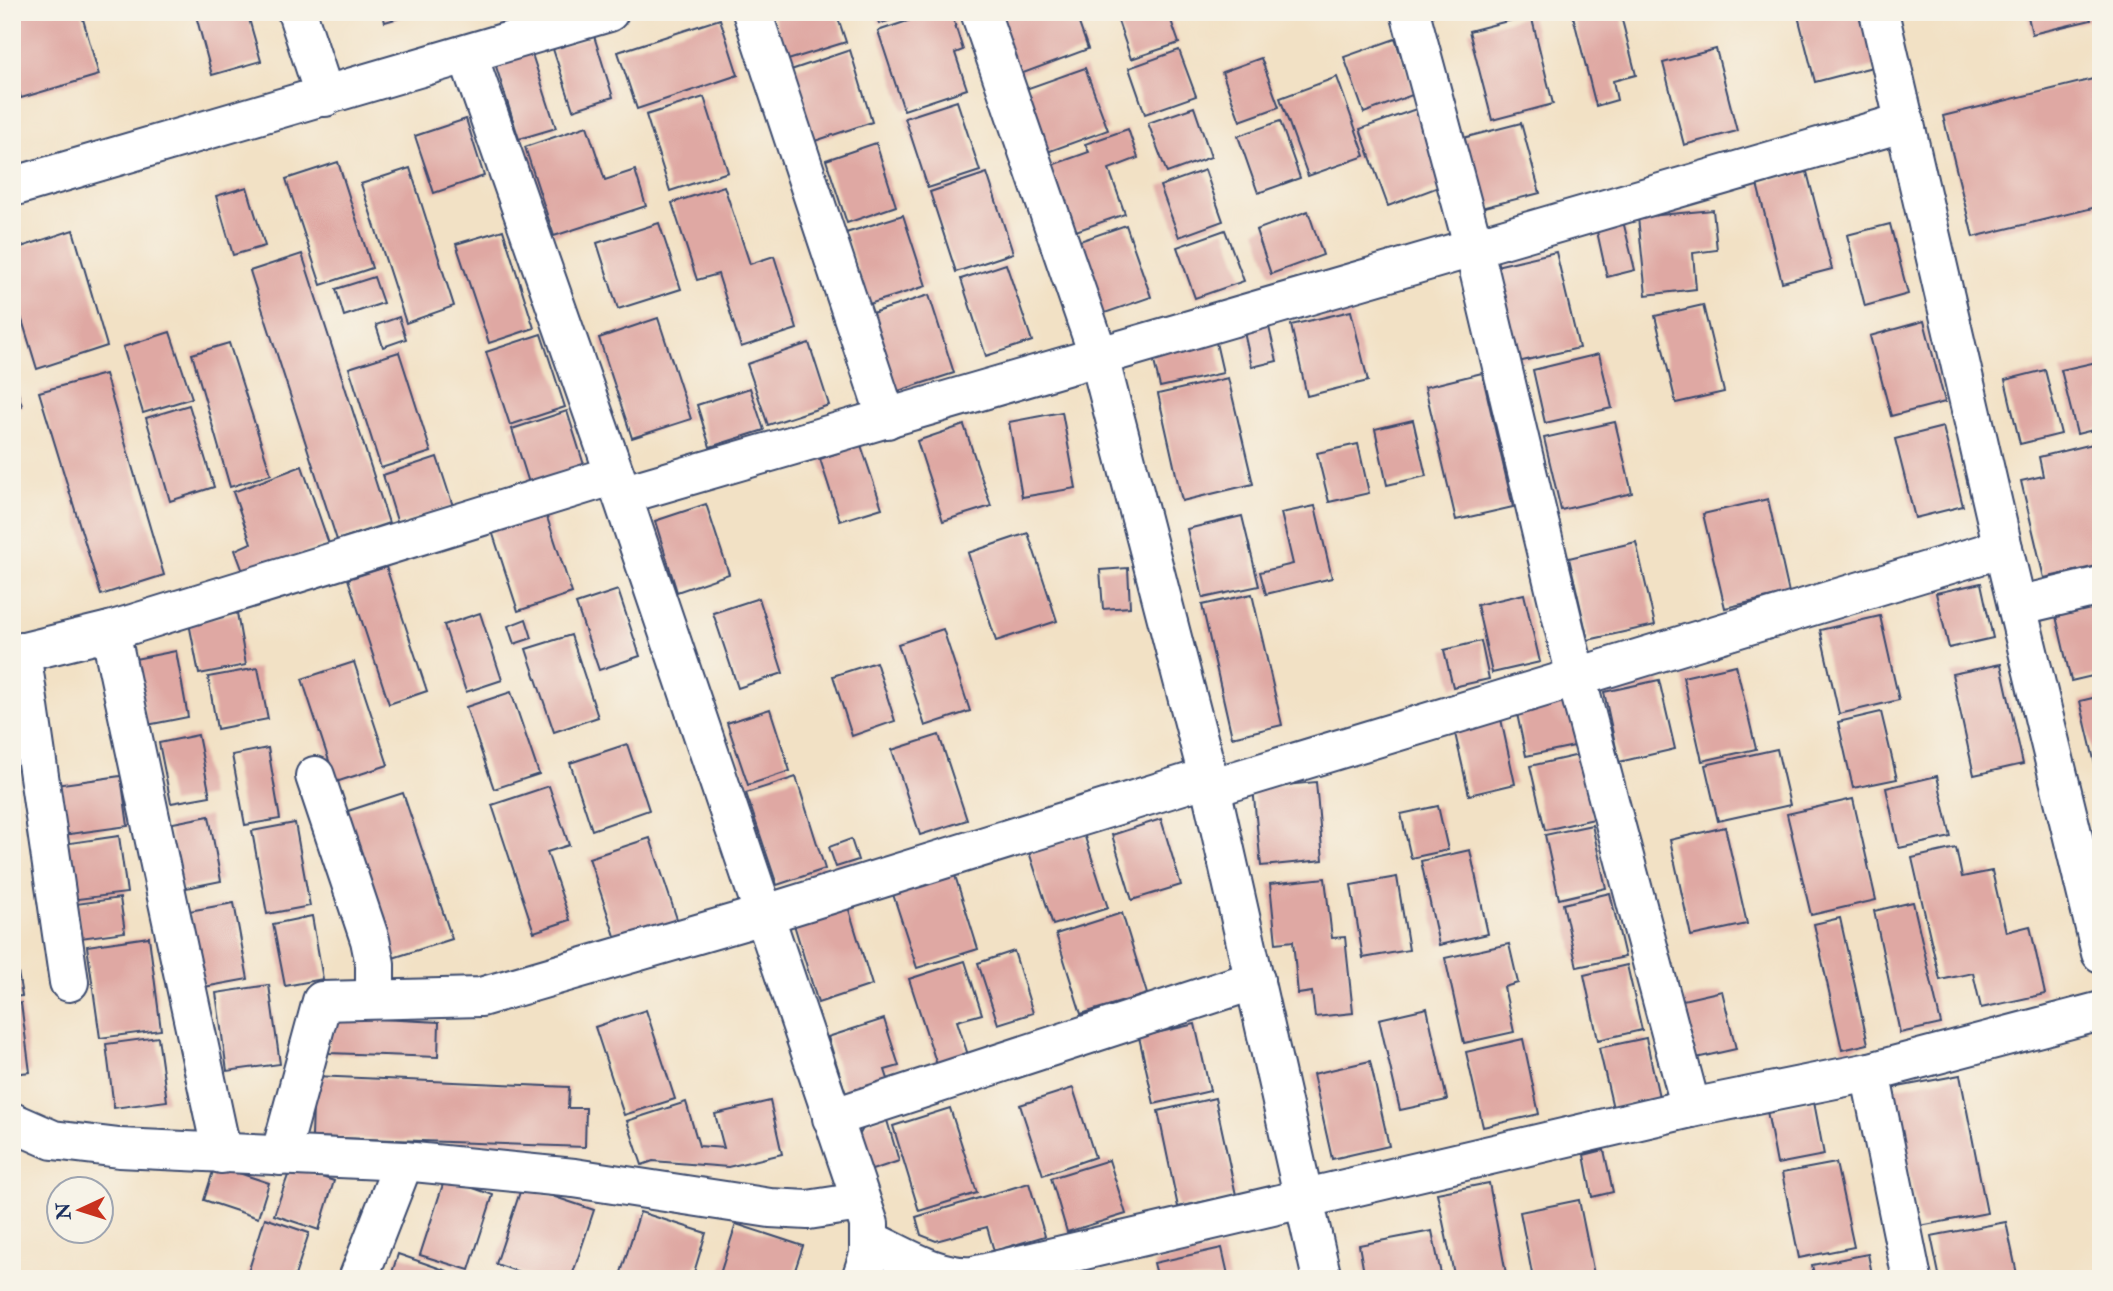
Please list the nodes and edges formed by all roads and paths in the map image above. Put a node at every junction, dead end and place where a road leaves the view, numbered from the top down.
1 (297, 12) edge
2 (609, 12) edge
3 (752, 12) edge
4 (980, 12) edge
5 (1410, 12) edge
6 (1879, 12) edge
7 (468, 56) junction
8 (325, 97) junction
9 (1905, 122) junction
10 (12, 187) edge
11 (1473, 245) junction
12 (1099, 357) junction
13 (887, 419) junction
14 (618, 485) junction
15 (2003, 548) junction
16 (2101, 586) edge
17 (2017, 606) junction
18 (110, 631) junction
19 (16, 653) edge
20 (1576, 677) junction
21 (314, 776) dead end
22 (1210, 783) junction
23 (2086, 820) edge
24 (763, 915) junction
25 (2101, 953) edge
26 (1255, 981) junction
27 (69, 982) dead end
28 (375, 999) junction
29 (2101, 1011) edge
30 (1870, 1072) junction
31 (1691, 1108) junction
32 (832, 1118) junction
33 (12, 1122) edge
34 (222, 1154) junction
35 (280, 1156) junction
36 (404, 1161) junction
37 (1305, 1200) junction
38 (860, 1202) junction
39 (871, 1241) junction
40 (358, 1279) edge
41 (861, 1279) edge
42 (1322, 1279) edge
43 (1912, 1279) edge

1 - 8 street
2 - 7 street
3 - 13 street
4 - 12 street
5 - 11 street
6 - 9 street
7 - 8 street
7 - 14 street
8 - 10 street
9 - 11 street
9 - 15 street
11 - 12 street
11 - 20 street
12 - 13 street
12 - 22 street
13 - 14 street
14 - 18 street
14 - 24 street
15 - 17 street
15 - 20 street
16 - 17 street
17 - 23 street
18 - 19 street
18 - 34 street
19 - 27 street
20 - 22 street
20 - 31 street
21 - 28 street
22 - 24 street
22 - 26 street
23 - 25 street
24 - 28 street
24 - 32 street
26 - 32 street
26 - 37 street
28 - 35 street
29 - 30 street
30 - 31 street
30 - 43 street
31 - 37 street
32 - 38 street
33 - 34 street
34 - 35 street
35 - 36 street
36 - 38 street
36 - 40 street
37 - 39 street
37 - 42 street
38 - 39 street
39 - 41 street

